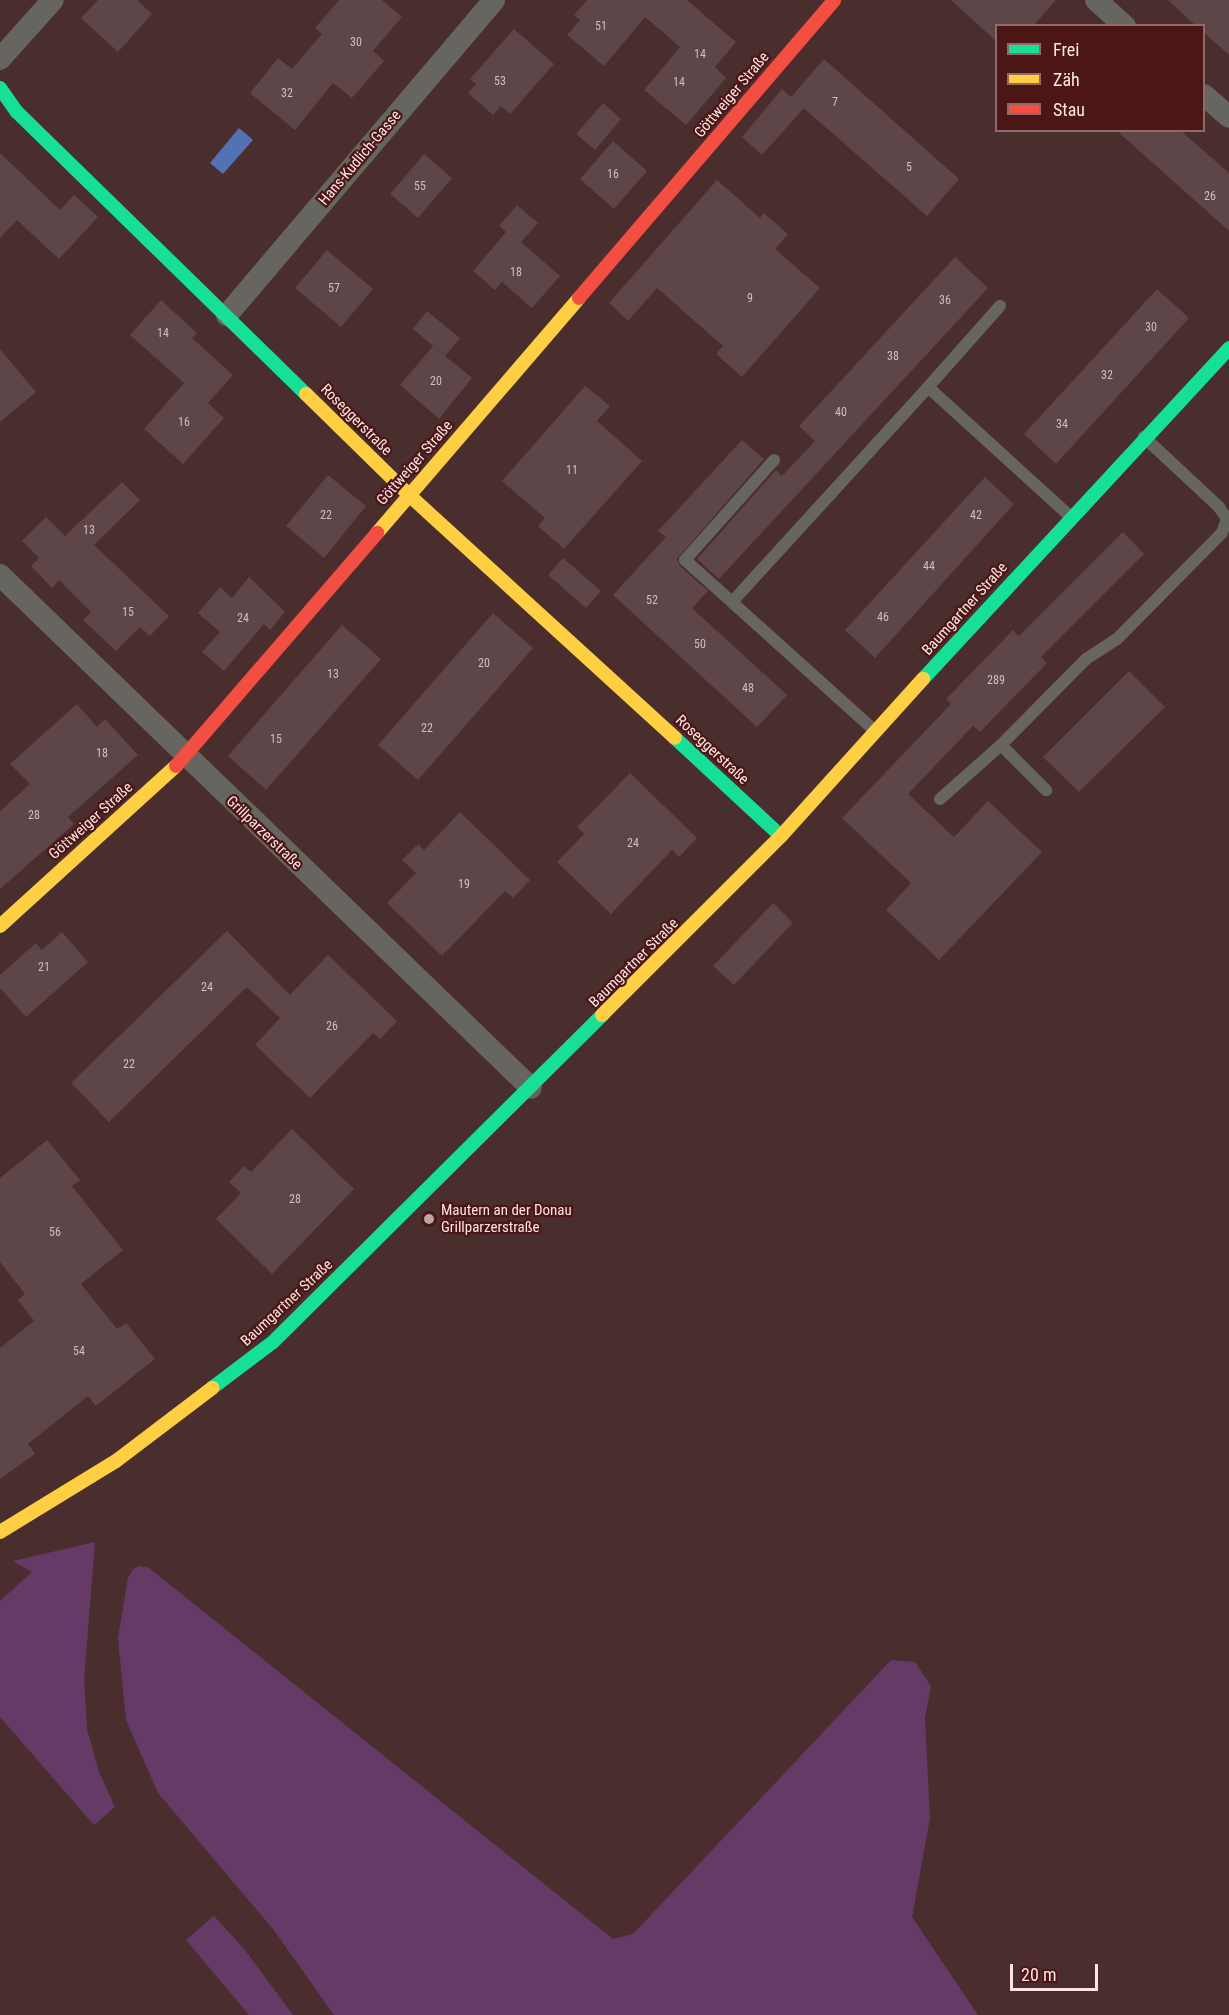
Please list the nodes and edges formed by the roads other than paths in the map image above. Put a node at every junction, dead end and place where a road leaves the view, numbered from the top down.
1 (53, 0) edge
2 (494, 0) edge
3 (834, 0) edge
4 (1096, 0) edge
5 (1123, 24) edge
6 (0, 59) edge
7 (0, 88) edge
8 (1205, 97) edge
9 (1229, 117) edge
10 (1000, 306) dead end
11 (227, 315) junction
12 (1229, 348) edge
13 (928, 387) junction
14 (1143, 437) junction
15 (774, 460) dead end
16 (409, 495) junction
17 (1071, 517) junction
18 (0, 575) edge
19 (732, 602) junction
20 (875, 731) junction
21 (1001, 745) junction
22 (185, 758) junction
23 (1046, 790) dead end
24 (940, 799) dead end
25 (781, 836) junction
26 (0, 926) edge
27 (531, 1088) junction
28 (0, 1532) edge

1 - 6 street
2 - 11 street, Hans-Kudlich-Gasse
3 - 16 street, Göttweiger Straße
4 - 5 street
7 - 11 street, Roseggerstraße
8 - 9 street
10 - 13 lane
11 - 16 street, Roseggerstraße
12 - 14 street, Baumgartner Straße
13 - 17 lane
13 - 19 lane
14 - 17 street, Baumgartner Straße
14 - 21 lane
15 - 19 lane
16 - 22 street, Göttweiger Straße
16 - 25 street, Roseggerstraße
17 - 20 street, Baumgartner Straße
18 - 22 street, Grillparzerstraße
19 - 20 lane
20 - 25 street, Baumgartner Straße
21 - 23 lane
21 - 24 lane
22 - 26 street, Göttweiger Straße
22 - 27 street, Grillparzerstraße
25 - 27 street, Baumgartner Straße
27 - 28 street, Baumgartner Straße

